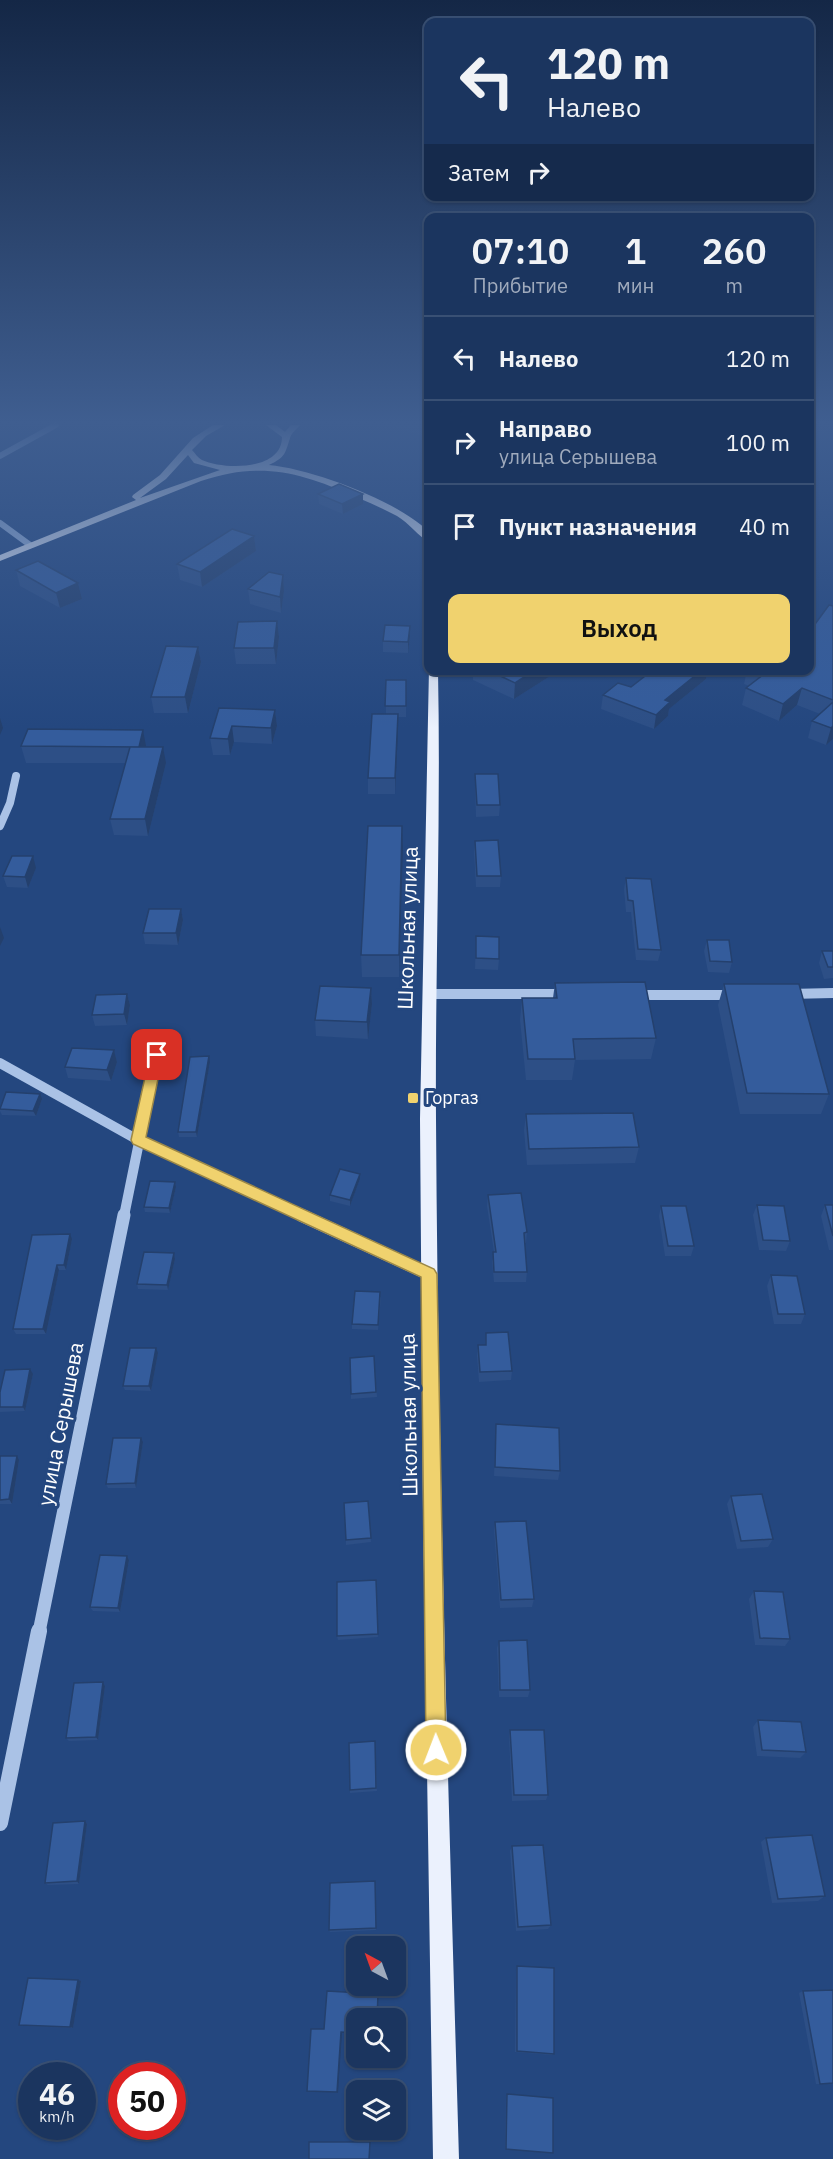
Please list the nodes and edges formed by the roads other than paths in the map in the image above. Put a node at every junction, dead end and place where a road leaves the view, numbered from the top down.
1 (4, 526) edge
2 (76, 526) edge
3 (30, 545) junction
4 (0, 558) edge
5 (433, 675) edge
6 (16, 776) dead end
7 (0, 826) edge
8 (833, 993) edge
9 (428, 994) junction
10 (572, 994) edge
11 (620, 995) edge
12 (751, 995) edge
13 (775, 995) edge
14 (161, 1034) dead end
15 (0, 1063) edge
16 (138, 1140) junction
17 (429, 1274) junction
18 (0, 1823) edge
19 (446, 2159) edge

1 - 3 street
2 - 3 main road
3 - 4 main road
5 - 9 main road, Школьная улица
6 - 7 street
8 - 13 street
9 - 10 street
9 - 17 main road, Школьная улица
11 - 12 street
14 - 16 street, улица Серышева
15 - 16 street
16 - 17 street
16 - 18 street, улица Серышева
17 - 19 main road, Школьная улица

